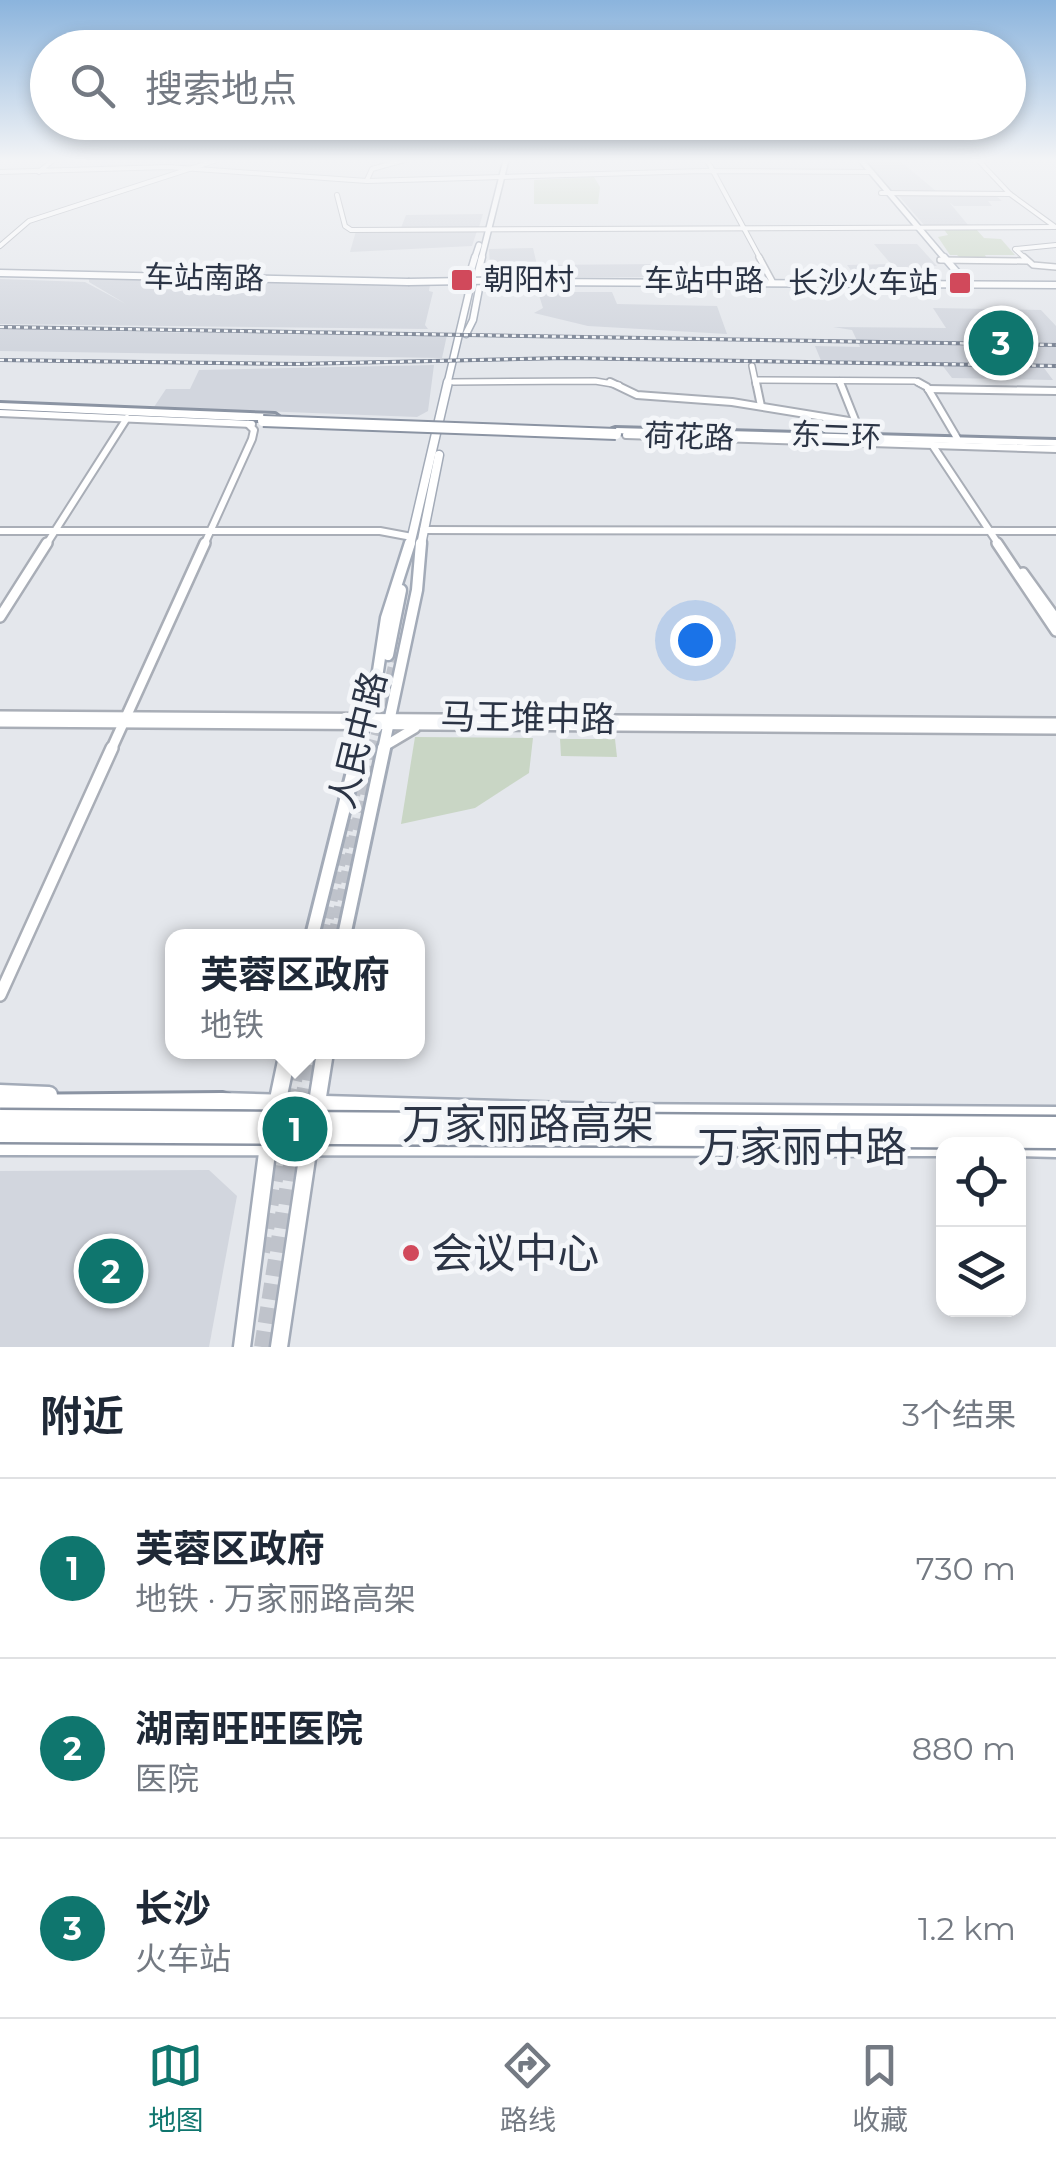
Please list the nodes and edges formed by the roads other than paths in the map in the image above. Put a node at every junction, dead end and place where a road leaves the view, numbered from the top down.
1 (26, 223) edge
2 (340, 223) edge
3 (344, 223) edge
4 (487, 223) edge
5 (741, 223) edge
6 (910, 223) edge
7 (1056, 226) edge
8 (486, 227) junction
9 (744, 228) junction
10 (914, 228) junction
11 (465, 229) joint
12 (481, 243) junction
13 (0, 244) edge
14 (1056, 246) edge
15 (943, 260) junction
16 (1027, 261) junction
17 (1056, 267) edge
18 (0, 273) edge
19 (772, 280) junction
20 (960, 280) junction
21 (532, 281) joint
22 (548, 281) junction
23 (395, 282) junction
24 (473, 282) junction
25 (1009, 284) junction
26 (1056, 284) edge
27 (463, 334) junction
28 (752, 366) dead end
29 (756, 380) junction
30 (453, 382) junction
31 (839, 382) junction
32 (1056, 389) edge
33 (928, 390) junction
34 (761, 406) junction
35 (0, 409) edge
36 (127, 418) junction
37 (232, 418) junction
38 (266, 421) junction
39 (855, 422) junction
40 (248, 424) junction
41 (440, 427) junction
42 (621, 432) junction
43 (665, 434) junction
44 (861, 435) junction
45 (956, 443) junction
46 (914, 444) junction
47 (1056, 445) edge
48 (935, 446) junction
49 (0, 530) edge
50 (56, 531) junction
51 (209, 531) junction
52 (1056, 531) edge
53 (991, 532) junction
54 (417, 538) junction
55 (0, 618) edge
56 (1056, 620) edge
57 (1056, 631) edge
58 (392, 655) tunnel mouth
59 (374, 688) junction
60 (394, 691) junction
61 (0, 719) edge
62 (124, 720) junction
63 (365, 720) junction
64 (388, 720) junction
65 (422, 725) junction
66 (1056, 726) edge
67 (383, 746) junction
68 (314, 929) edge
69 (345, 929) edge
70 (0, 995) edge
71 (287, 1059) edge
72 (324, 1059) edge
73 (4, 1100) edge
74 (222, 1101) joint
75 (278, 1103) junction
76 (317, 1103) junction
77 (1056, 1116) edge
78 (0, 1120) edge
79 (1056, 1127) edge
80 (0, 1132) edge
81 (1056, 1138) edge
82 (0, 1147) edge
83 (267, 1147) junction
84 (308, 1147) junction
85 (936, 1148) edge
86 (1026, 1148) edge
87 (1056, 1149) edge
88 (242, 1347) edge
89 (278, 1347) edge

1 - 13 street
2 - 8 street
3 - 11 street
4 - 8 main road
5 - 9 street
6 - 10 main road
7 - 10 street
8 - 9 street
8 - 9 street
8 - 11 street
8 - 12 main road
9 - 10 street
9 - 19 street
10 - 15 main road
12 - 24 main road
12 - 24 main road
14 - 16 street
15 - 16 street
15 - 20 main road
16 - 17 street
18 - 23 main road, 车站南路
19 - 20 main road, 车站中路
19 - 20 main road, 车站中路
19 - 22 main road, 车站中路
20 - 25 main road, 车站中路
20 - 25 main road, 车站中路
21 - 22 main road, 车站中路
21 - 23 main road, 车站南路, bridge
22 - 24 street
23 - 24 street
24 - 27 main road, 人民中路
25 - 26 main road, 车站中路
27 - 30 main road, 人民中路
27 - 41 main road, 人民中路
28 - 29 street
29 - 31 street
29 - 34 street
30 - 34 street
30 - 41 main road, 人民中路
31 - 33 street
31 - 39 street
32 - 33 street
33 - 45 street
34 - 39 street
35 - 36 street
35 - 37 highway
36 - 40 street
36 - 50 street
37 - 38 highway
37 - 41 highway
38 - 40 street
38 - 41 highway
38 - 42 highway, bridge
39 - 44 street
40 - 51 street
41 - 42 highway
41 - 54 main road, 人民中路
42 - 43 highway, 东二环
42 - 44 street
42 - 46 street, 荷花路
43 - 46 highway, 东二环
43 - 47 highway, 东二环
44 - 45 street
45 - 46 highway, 东二环
45 - 47 highway, 东二环
45 - 48 street, 荷花路
46 - 48 street, 荷花路
48 - 53 street
49 - 50 street
50 - 51 street
50 - 55 street
51 - 54 street
51 - 62 street
52 - 53 street
53 - 54 street
53 - 56 street
53 - 57 street
54 - 58 main road, 人民中路
54 - 59 main road, 人民中路
54 - 60 main road, 人民中路
59 - 60 main road
59 - 63 main road, 人民中路
60 - 64 main road, 人民中路
61 - 62 street, 马王堆中路
62 - 63 street, 马王堆中路
62 - 70 street
63 - 64 street, 马王堆中路
63 - 68 main road, 人民中路
64 - 65 street, 马王堆中路
64 - 66 street, 马王堆中路
64 - 67 main road, 人民中路
65 - 66 street, 马王堆中路
65 - 67 street
67 - 69 main road, 人民中路
71 - 75 main road
72 - 76 main road
73 - 74 highway
74 - 75 main road, 万家丽中路
75 - 76 main road, 万家丽中路
75 - 83 main road
76 - 77 main road, 万家丽中路
76 - 84 main road
78 - 79 highway, 万家丽路高架, bridge
80 - 81 highway, 万家丽路高架, bridge
82 - 83 main road, 万家丽中路
83 - 84 main road, 万家丽中路
83 - 88 main road
84 - 85 main road, 万家丽中路
84 - 89 main road
86 - 87 main road

